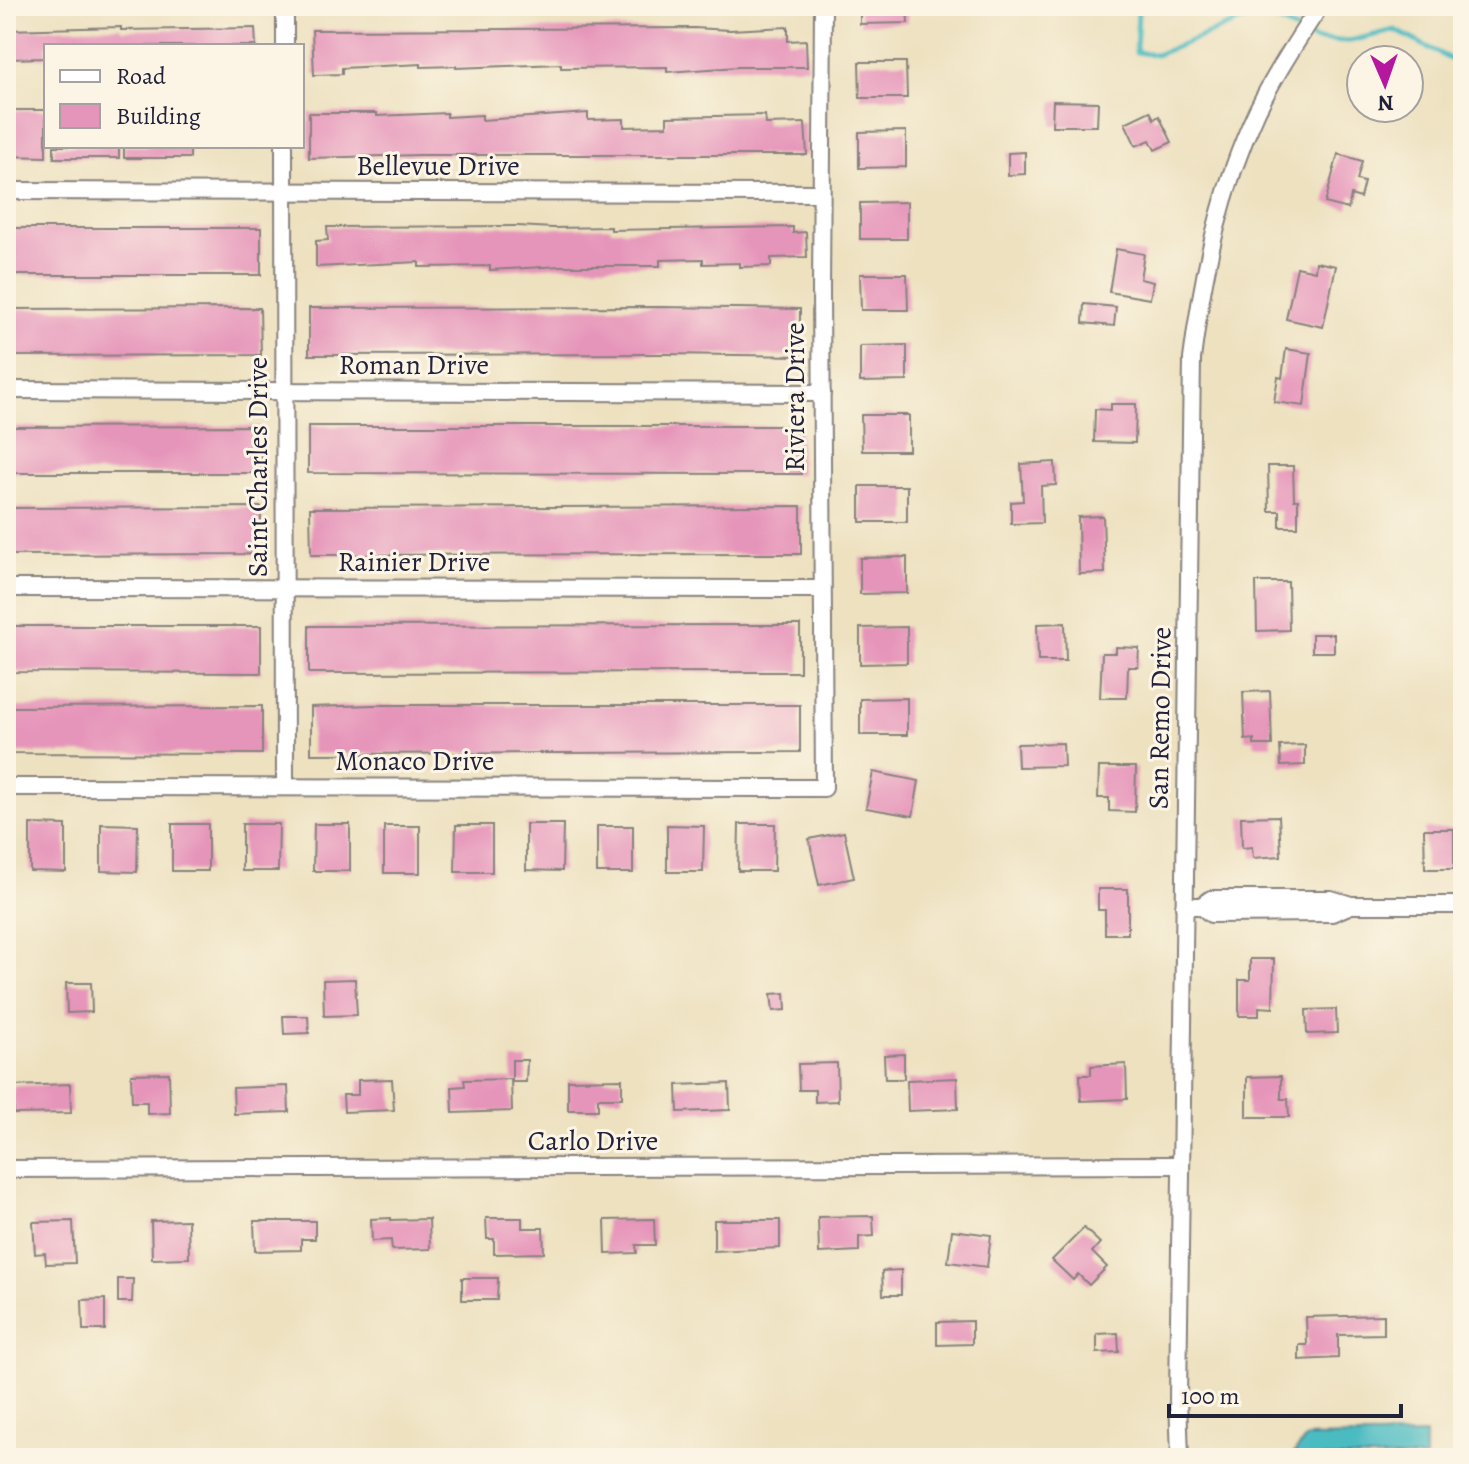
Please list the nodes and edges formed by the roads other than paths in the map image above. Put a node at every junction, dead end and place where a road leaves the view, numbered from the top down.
1 (285, 6) edge
2 (823, 6) edge
3 (1320, 6) edge
4 (285, 44) edge
5 (284, 148) edge
6 (6, 191) edge
7 (284, 192) junction
8 (821, 193) junction
9 (6, 390) edge
10 (284, 391) junction
11 (822, 393) junction
12 (284, 587) junction
13 (6, 588) edge
14 (822, 589) junction
15 (6, 787) edge
16 (285, 787) junction
17 (824, 788) joint
18 (1463, 905) edge
19 (1192, 906) junction
20 (1181, 1165) junction
21 (6, 1169) edge
22 (1180, 1458) edge

1 - 4 street
2 - 8 street, Riviera Drive
3 - 19 street, San Remo Drive
5 - 7 street, Saint Charles Drive
6 - 7 street, Bellevue Drive
7 - 8 street, Bellevue Drive
7 - 10 street, Saint Charles Drive
8 - 11 street, Riviera Drive
9 - 10 street, Roman Drive
10 - 11 street, Roman Drive
10 - 12 street, Saint Charles Drive
11 - 14 street, Riviera Drive
12 - 13 street, Rainier Drive
12 - 14 street, Rainier Drive
12 - 16 street, Saint Charles Drive
14 - 17 street, Riviera Drive
15 - 16 street, Monaco Drive
16 - 17 street, Monaco Drive
18 - 19 street
19 - 20 street, San Remo Drive
20 - 21 street, Carlo Drive
20 - 22 street, San Remo Drive

